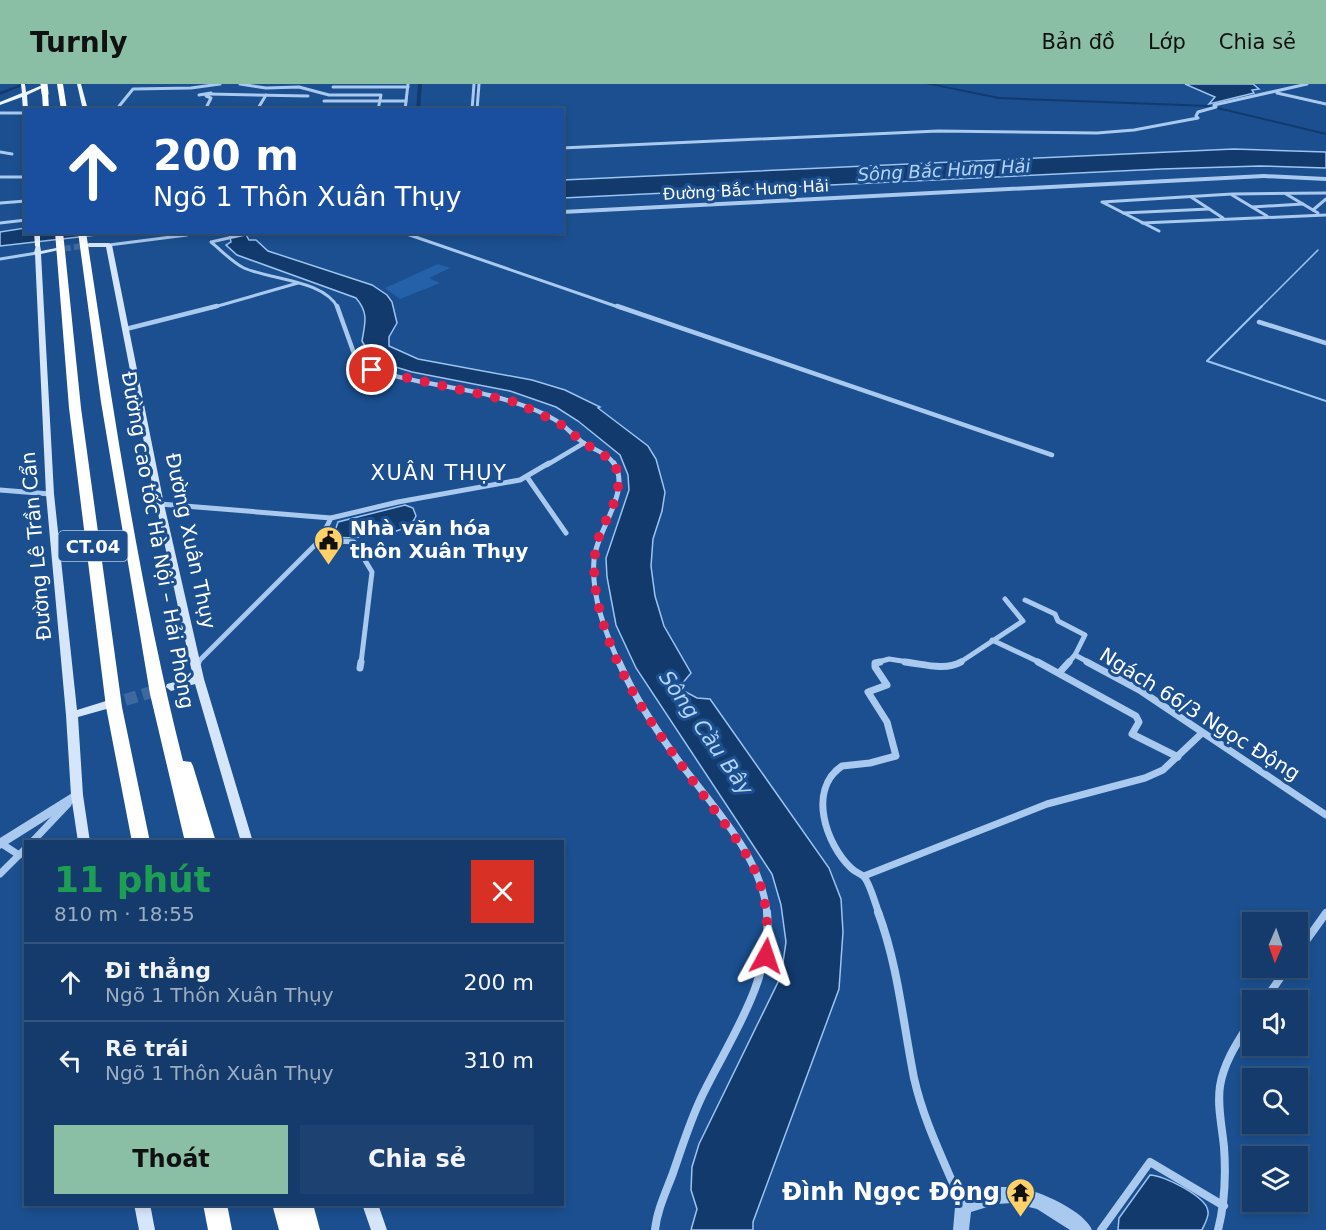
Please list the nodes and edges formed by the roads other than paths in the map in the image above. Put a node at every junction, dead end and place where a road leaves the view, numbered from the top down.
1 (79, 84) edge
2 (173, 84) edge
3 (220, 84) edge
4 (240, 84) edge
5 (296, 84) edge
6 (474, 84) edge
7 (479, 84) edge
8 (1293, 84) edge
9 (1307, 84) edge
10 (334, 85) edge
11 (60, 86) edge
12 (383, 86) edge
13 (408, 86) edge
14 (291, 87) junction
15 (43, 88) edge
16 (168, 88) junction
17 (273, 88) junction
18 (24, 91) edge
19 (1276, 92) junction
20 (209, 94) junction
21 (199, 95) dead end
22 (266, 95) junction
23 (329, 95) junction
24 (308, 96) dead end
25 (380, 101) junction
26 (406, 101) junction
27 (1326, 103) edge
28 (0, 104) edge
29 (26, 108) edge
30 (46, 108) edge
31 (64, 108) edge
32 (85, 108) edge
33 (118, 108) edge
34 (207, 108) edge
35 (258, 108) edge
36 (378, 108) edge
37 (405, 108) edge
38 (472, 108) edge
39 (477, 108) edge
40 (24, 111) edge
41 (0, 112) edge
42 (11, 113) junction
43 (0, 118) edge
44 (1170, 124) junction
45 (1147, 128) junction
46 (1152, 130) junction
47 (964, 131) junction
48 (564, 149) edge
49 (0, 152) edge
50 (12, 154) dead end
51 (0, 177) edge
52 (24, 177) edge
53 (1326, 179) edge
54 (1283, 193) junction
55 (1326, 193) edge
56 (1232, 194) junction
57 (1191, 196) junction
58 (1326, 199) edge
59 (24, 201) edge
60 (0, 203) edge
61 (1303, 204) junction
62 (1252, 207) junction
63 (1209, 209) junction
64 (1313, 210) junction
65 (564, 212) edge
66 (1122, 213) junction
67 (1318, 214) junction
68 (1326, 215) edge
69 (1268, 216) junction
70 (1224, 219) junction
71 (24, 220) edge
72 (0, 223) edge
73 (1142, 223) junction
74 (1159, 231) dead end
75 (37, 234) edge
76 (58, 234) edge
77 (83, 234) edge
78 (248, 234) edge
79 (407, 234) edge
80 (187, 235) dead end
81 (86, 245) junction
82 (109, 245) junction
83 (38, 249) junction
84 (58, 249) junction
85 (0, 259) edge
86 (298, 283) junction
87 (1259, 322) dead end
88 (126, 329) junction
89 (1326, 343) edge
90 (106, 402) junction
91 (584, 443) junction
92 (1052, 455) dead end
93 (527, 477) junction
94 (0, 490) edge
95 (50, 494) junction
96 (160, 504) junction
97 (331, 518) junction
98 (566, 533) dead end
99 (320, 540) junction
100 (1005, 599) dead end
101 (1025, 600) dead end
102 (992, 640) junction
103 (1075, 656) junction
104 (196, 664) junction
105 (360, 668) dead end
106 (1060, 672) junction
107 (199, 679) junction
108 (171, 687) tunnel mouth
109 (106, 705) tunnel mouth
110 (72, 715) junction
111 (1202, 733) junction
112 (1178, 756) junction
113 (77, 795) junction
114 (1326, 815) edge
115 (34, 840) edge
116 (84, 840) edge
117 (141, 840) edge
118 (194, 840) edge
119 (206, 840) edge
120 (246, 840) edge
121 (1, 844) edge
122 (24, 850) edge
123 (19, 855) junction
124 (0, 874) edge
125 (864, 876) junction
126 (1326, 913) edge
127 (1308, 938) edge
128 (1242, 1036) edge
129 (142, 1206) edge
130 (215, 1206) edge
131 (285, 1206) edge
132 (302, 1206) edge
133 (371, 1206) edge
134 (1224, 1206) junction
135 (963, 1207) junction
136 (147, 1230) edge
137 (220, 1230) edge
138 (291, 1230) edge
139 (308, 1230) edge
140 (378, 1230) edge
141 (655, 1230) edge
142 (961, 1230) edge
143 (1084, 1230) edge
144 (1101, 1230) edge
145 (1218, 1230) edge

1 - 32 main road
2 - 16 street
3 - 16 street
4 - 17 street
5 - 14 street
6 - 38 street
7 - 39 street
8 - 19 street
9 - 19 street
10 - 12 street
10 - 23 street
11 - 31 highway
12 - 13 street
13 - 26 street
14 - 17 street
14 - 23 street
15 - 18 main road
15 - 30 highway
16 - 33 street
17 - 22 street
18 - 28 main road
18 - 29 main road
19 - 27 street
19 - 44 street
20 - 21 street
20 - 22 street
20 - 34 street
22 - 24 street
22 - 35 street
23 - 25 street
23 - 25 street
25 - 26 street
25 - 36 street
26 - 37 street
40 - 42 street
41 - 42 street
42 - 43 street
44 - 45 street
44 - 46 street
45 - 46 street
45 - 47 street
46 - 47 street
47 - 48 street
49 - 50 street
51 - 52 street
53 - 65 street, Đường Bắc Hưng Hải
54 - 55 street
54 - 56 street
54 - 61 street
56 - 57 street
56 - 62 street
57 - 63 street
57 - 66 street
58 - 64 street
59 - 60 street
61 - 62 street
61 - 64 street
62 - 69 street
63 - 66 street
63 - 70 street
64 - 67 street
66 - 73 street
67 - 68 street
67 - 69 street
69 - 70 street
70 - 73 street
71 - 72 street
73 - 74 street
75 - 83 main road
76 - 84 highway, CT.04
77 - 81 highway, CT.04
78 - 86 street
79 - 92 street
80 - 82 street
81 - 82 main road
81 - 90 highway, Đường cao tốc Hà Nội – Hải Phòng / CT.04
82 - 88 main road, Đường Xuân Thụy
83 - 84 main road
83 - 85 street
83 - 95 main road, Đường Lê Trần Cẩn
84 - 117 highway, CT.04
86 - 88 street
86 - 91 street
87 - 89 street
88 - 96 main road, Đường Xuân Thụy
90 - 118 highway, Đường cao tốc Hà Nội – Hải Phòng / CT.04
90 - 119 highway
91 - 93 street
91 - 141 street
93 - 97 street
93 - 98 street
94 - 95 street
95 - 110 main road, Đường Lê Trần Cẩn
96 - 97 street
96 - 104 main road, Đường Xuân Thụy
97 - 99 street
99 - 104 street
99 - 105 street
100 - 102 street
101 - 103 street, Ngách 66/3 Ngọc Động
102 - 106 street
102 - 125 street
103 - 106 street
103 - 111 street, Ngách 66/3 Ngọc Động
104 - 107 main road, Đường Xuân Thụy
106 - 112 street
107 - 108 main road
107 - 120 main road, Đường Xuân Thụy
109 - 110 main road
110 - 113 main road, Đường Lê Trần Cẩn
111 - 112 street
111 - 114 street, Ngách 66/3 Ngọc Động
112 - 125 street
113 - 115 street
113 - 116 main road, Đường Lê Trần Cẩn
113 - 121 street
121 - 123 street
122 - 123 street
123 - 124 street
125 - 135 street
126 - 127 street
128 - 134 street
129 - 136 main road
130 - 137 highway
131 - 138 highway
132 - 139 highway
133 - 140 main road
134 - 144 street
134 - 145 street
135 - 142 street
135 - 143 street

